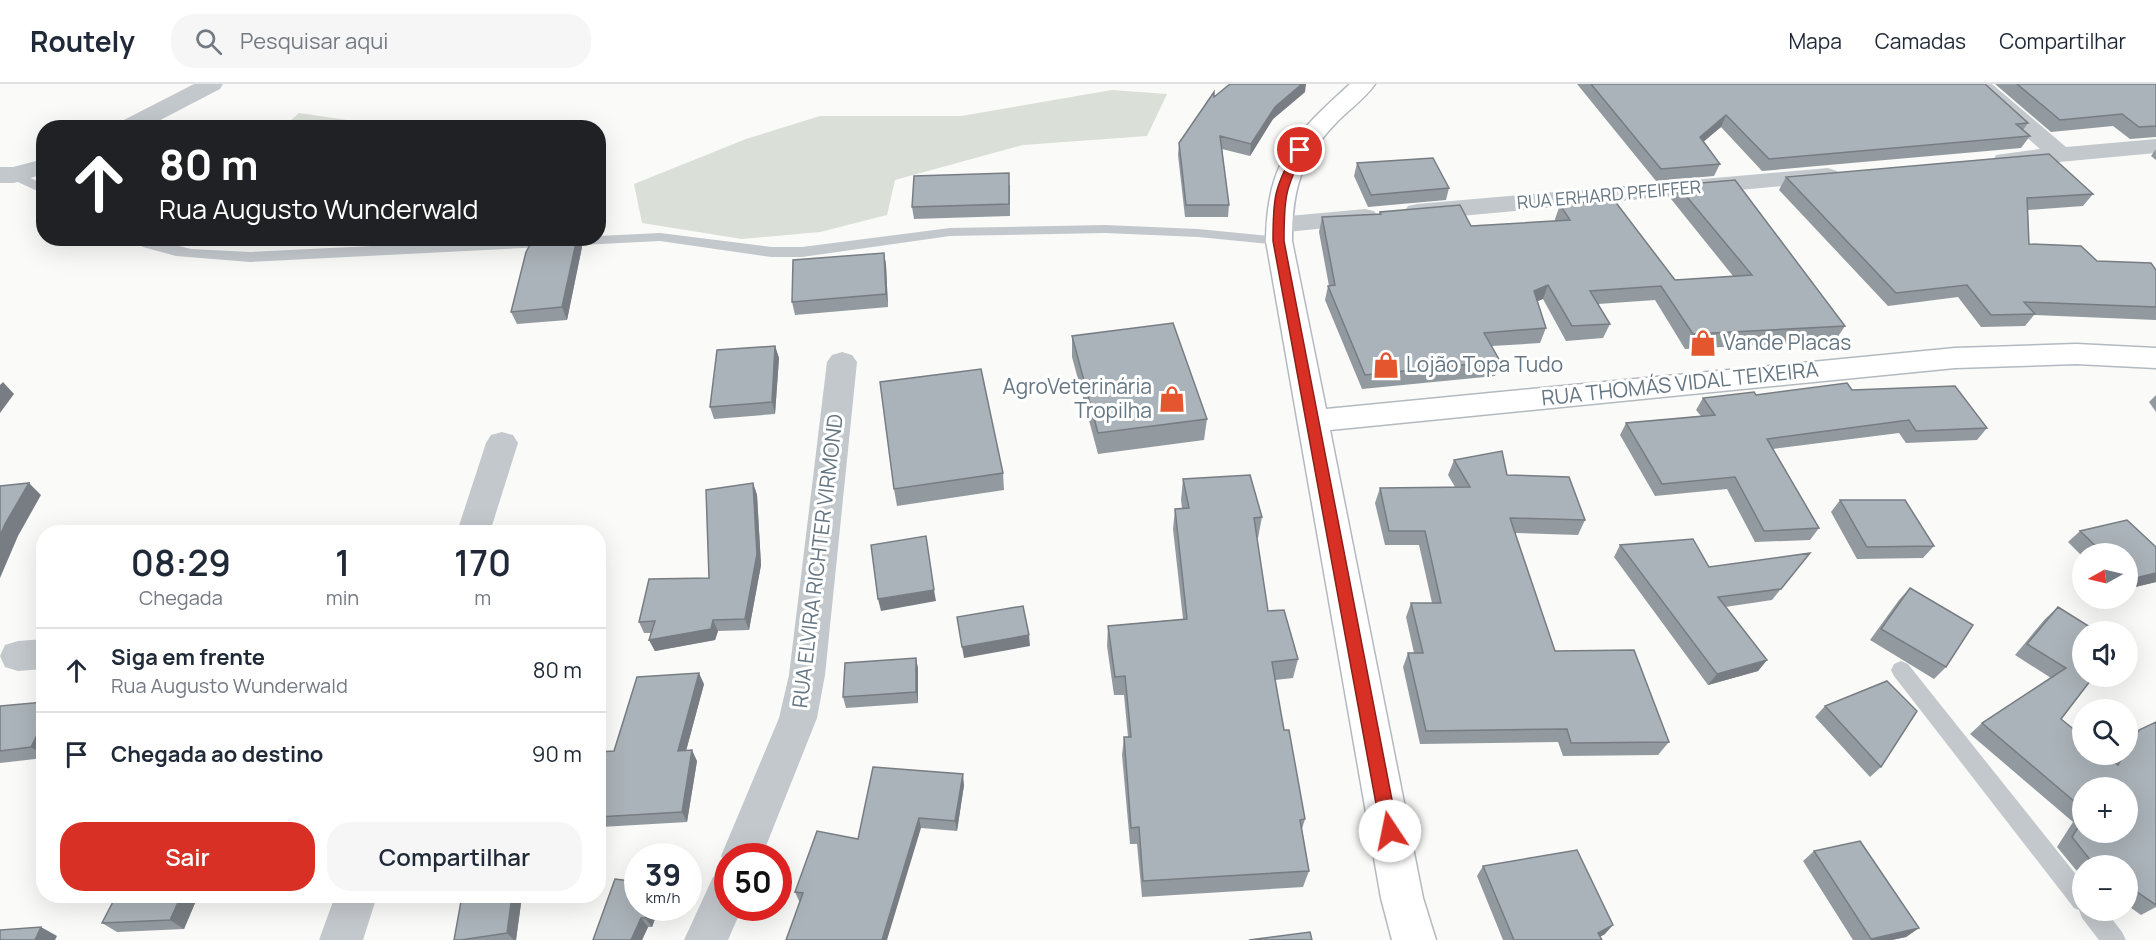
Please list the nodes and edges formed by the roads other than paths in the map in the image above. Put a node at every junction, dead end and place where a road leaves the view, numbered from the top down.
1 (212, 84) edge
2 (1364, 84) edge
3 (1978, 84) edge
4 (142, 120) edge
5 (2156, 146) edge
6 (2061, 155) junction
7 (1978, 162) edge
8 (36, 168) edge
9 (1849, 174) edge
10 (7, 175) edge
11 (36, 187) edge
12 (1279, 233) junction
13 (606, 240) edge
14 (153, 246) edge
15 (476, 246) edge
16 (2156, 358) edge
17 (842, 362) dead end
18 (1313, 421) junction
19 (502, 443) dead end
20 (475, 525) edge
21 (1900, 670) dead end
22 (747, 843) edge
23 (2072, 887) edge
24 (354, 903) edge
25 (715, 921) edge
26 (2099, 921) edge
27 (341, 940) edge
28 (706, 940) edge
29 (1414, 940) edge
30 (2114, 940) edge

1 - 4 street
2 - 12 main road
3 - 6 street
5 - 6 street
6 - 7 street
8 - 10 street
9 - 12 street, RUA ERHARD PFEIFFER
10 - 11 lane
12 - 13 lane
12 - 18 main road
14 - 15 lane
16 - 18 main road, RUA THOMÁS VIDAL TEIXEIRA
17 - 22 street, RUA ELVIRA RICHTER VIRMOND
18 - 29 main road
19 - 20 street
21 - 23 lane
24 - 27 street
25 - 28 street
26 - 30 lane

